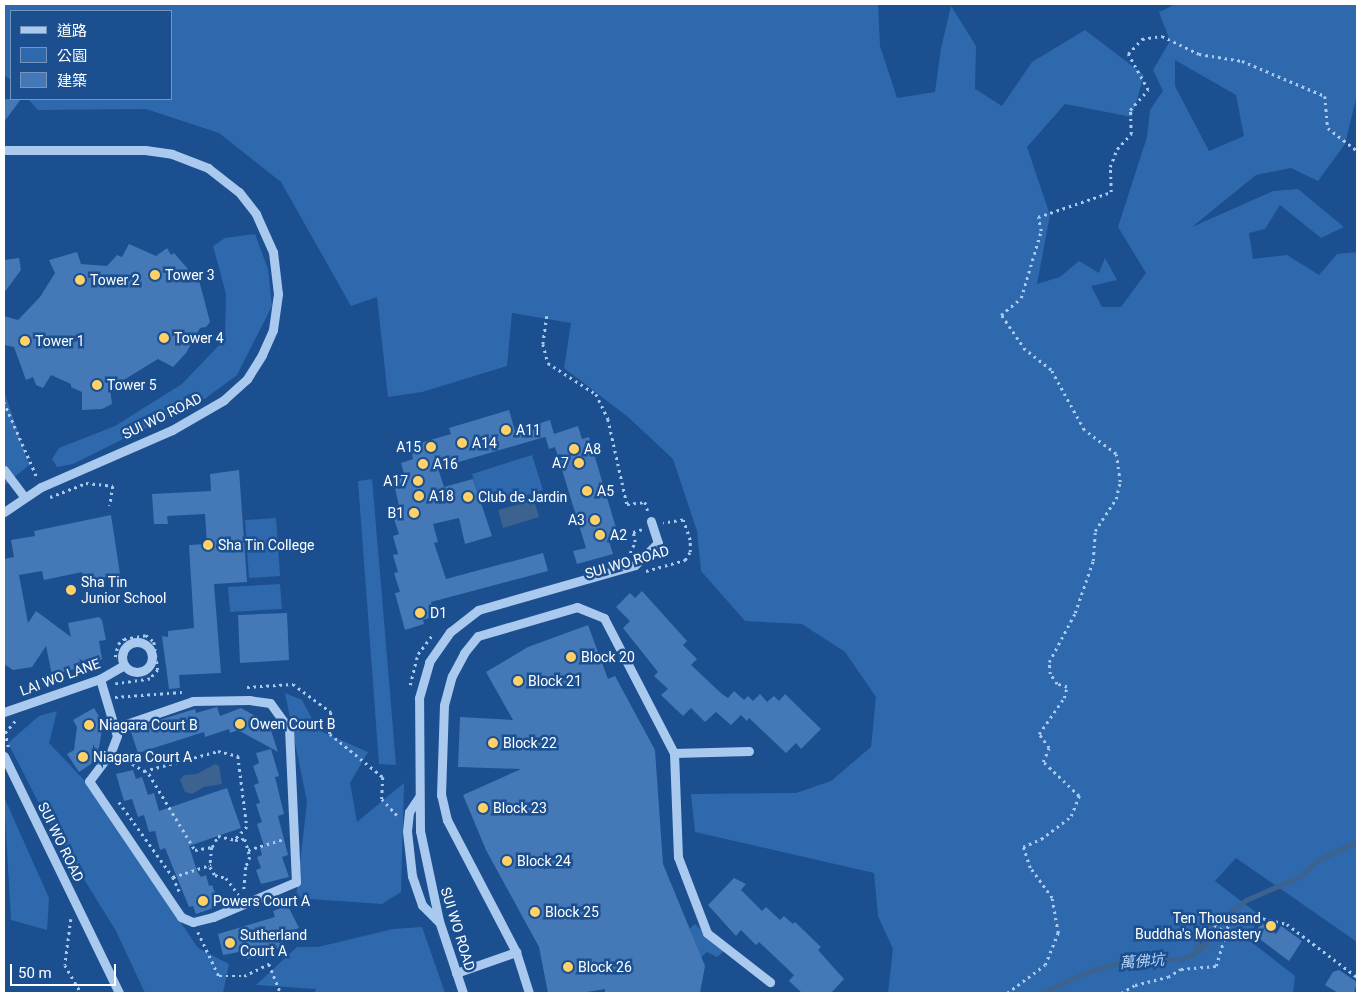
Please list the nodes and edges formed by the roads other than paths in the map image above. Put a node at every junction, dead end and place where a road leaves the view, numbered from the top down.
1 (4, 150) edge
2 (4, 470) edge
3 (24, 497) junction
4 (4, 512) edge
5 (652, 523) road end
6 (124, 665) dead end
7 (100, 679) junction
8 (4, 712) edge
9 (116, 727) junction
10 (750, 751) dead end
11 (674, 754) junction
12 (4, 756) edge
13 (419, 797) junction
14 (439, 922) junction
15 (516, 952) junction
16 (456, 973) junction
17 (770, 982) dead end
18 (119, 993) edge
19 (463, 993) edge
20 (529, 993) edge

1 - 3 street, SUI WO ROAD
2 - 3 street
3 - 4 street, SUI WO ROAD
5 - 13 street, SUI WO ROAD
6 - 7 street, LAI WO LANE
7 - 8 street, LAI WO LANE
7 - 9 street
9 - 9 street
10 - 11 street
11 - 15 street
11 - 17 street
12 - 18 street, SUI WO ROAD
13 - 14 street, SUI WO ROAD
13 - 14 street
14 - 16 street, SUI WO ROAD
15 - 16 street
15 - 20 street
16 - 19 street, SUI WO ROAD

